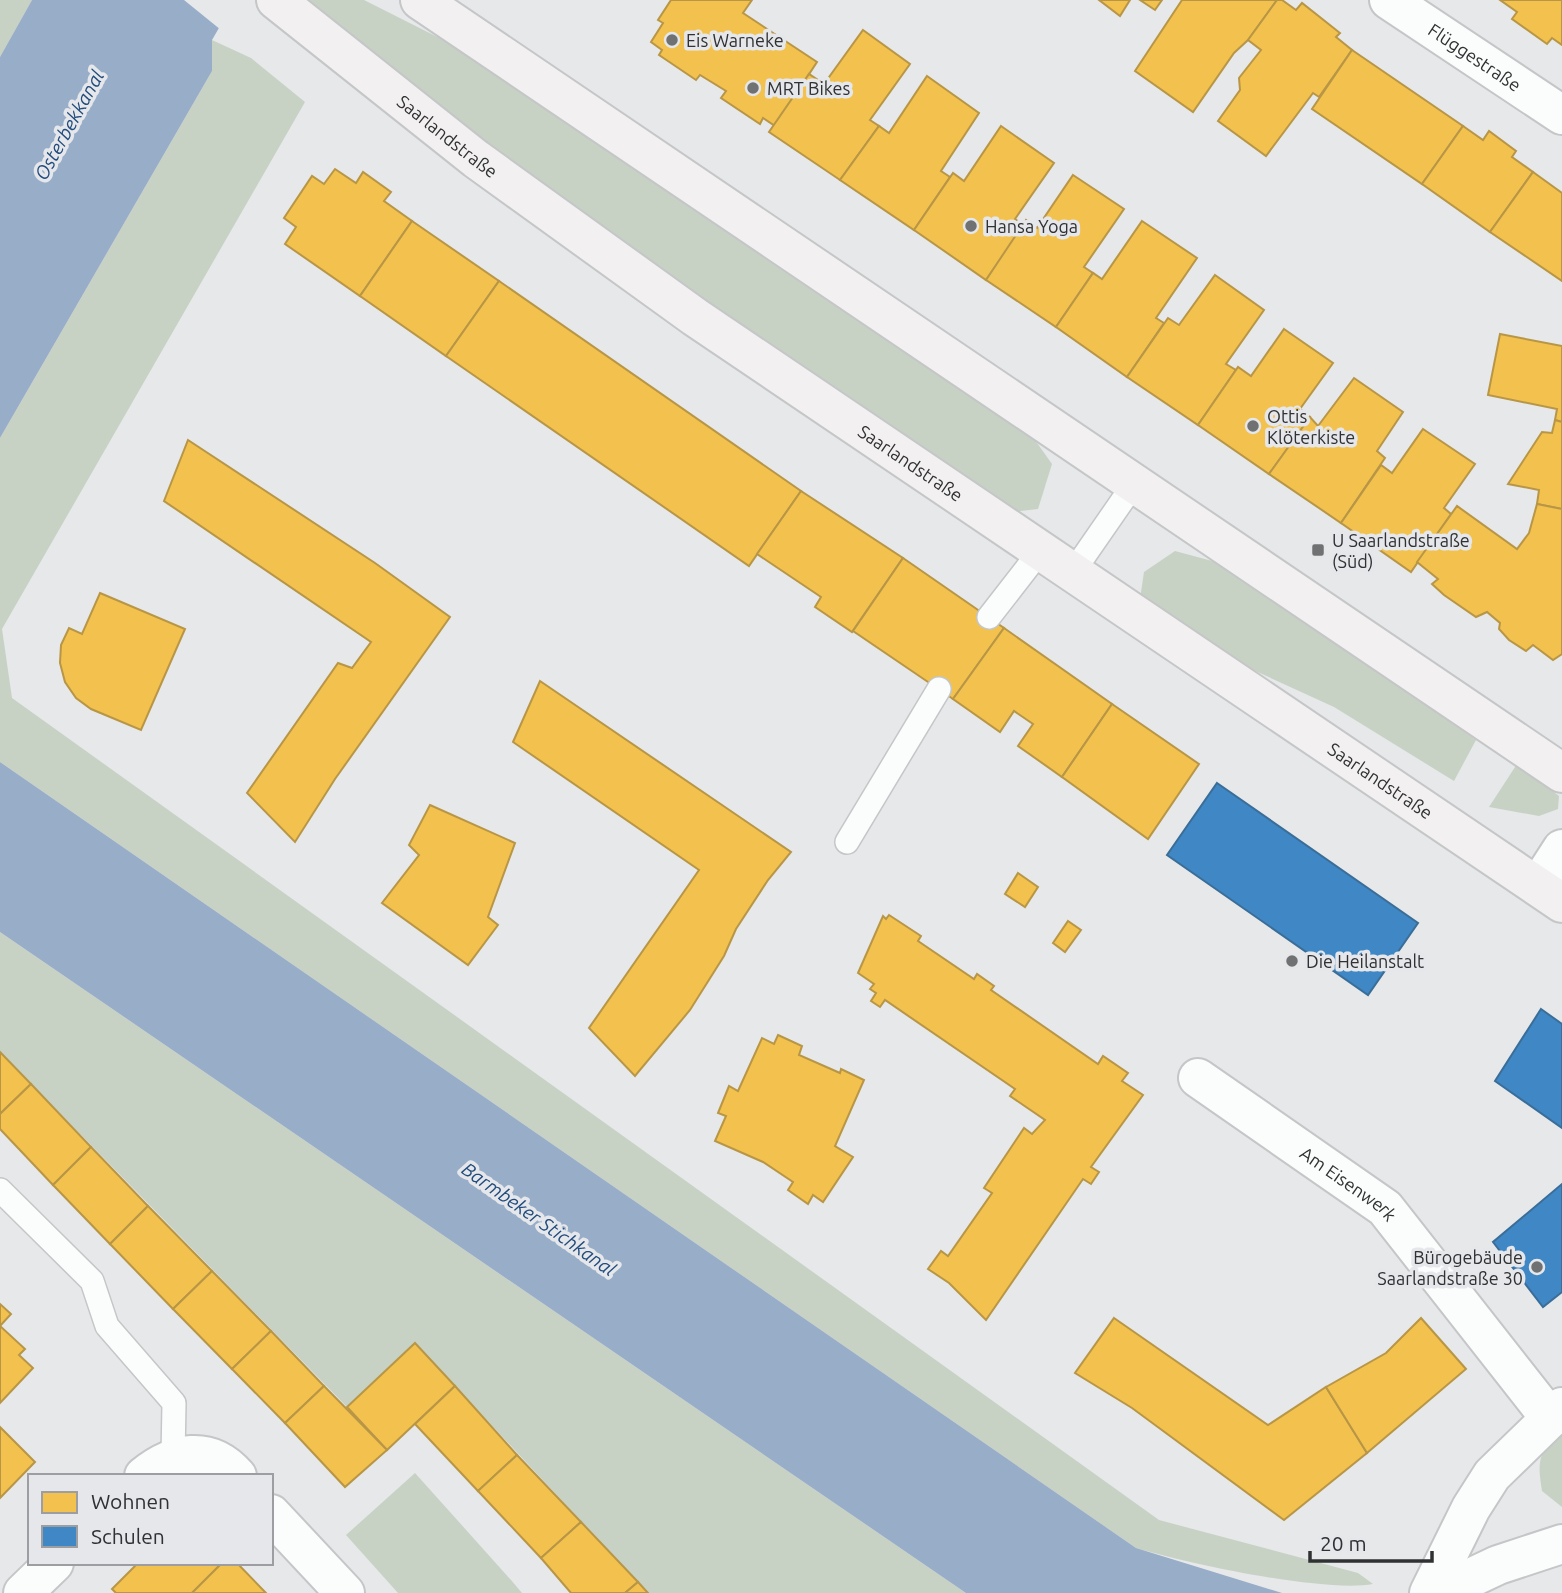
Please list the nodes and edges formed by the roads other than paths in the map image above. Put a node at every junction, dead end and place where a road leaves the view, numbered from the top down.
1 (275, 0) edge
2 (420, 0) edge
3 (1389, 0) edge
4 (1562, 115) edge
5 (1136, 481) junction
6 (1041, 550) junction
7 (1073, 572) junction
8 (989, 617) dead end
9 (939, 690) dead end
10 (1562, 773) edge
11 (847, 842) dead end
12 (1562, 849) edge
13 (1550, 894) edge
14 (1198, 1078) dead end
15 (0, 1190) edge
16 (1556, 1412) edge
17 (159, 1466) edge
18 (234, 1474) edge
19 (273, 1516) edge
20 (1562, 1544) edge
21 (52, 1565) edge
22 (23, 1593) edge
23 (345, 1593) edge
24 (1429, 1593) edge
25 (1439, 1593) edge

1 - 6 main road, Saarlandstraße
2 - 5 main road
3 - 4 street, Flüggestraße
5 - 7 lane
5 - 10 main road
6 - 7 main road, Saarlandstraße
6 - 8 lane
7 - 13 main road, Saarlandstraße
9 - 11 lane
12 - 13 street
14 - 16 street, Am Eisenwerk
15 - 17 lane
16 - 24 street
17 - 18 street
19 - 23 street
20 - 25 street
21 - 22 street

